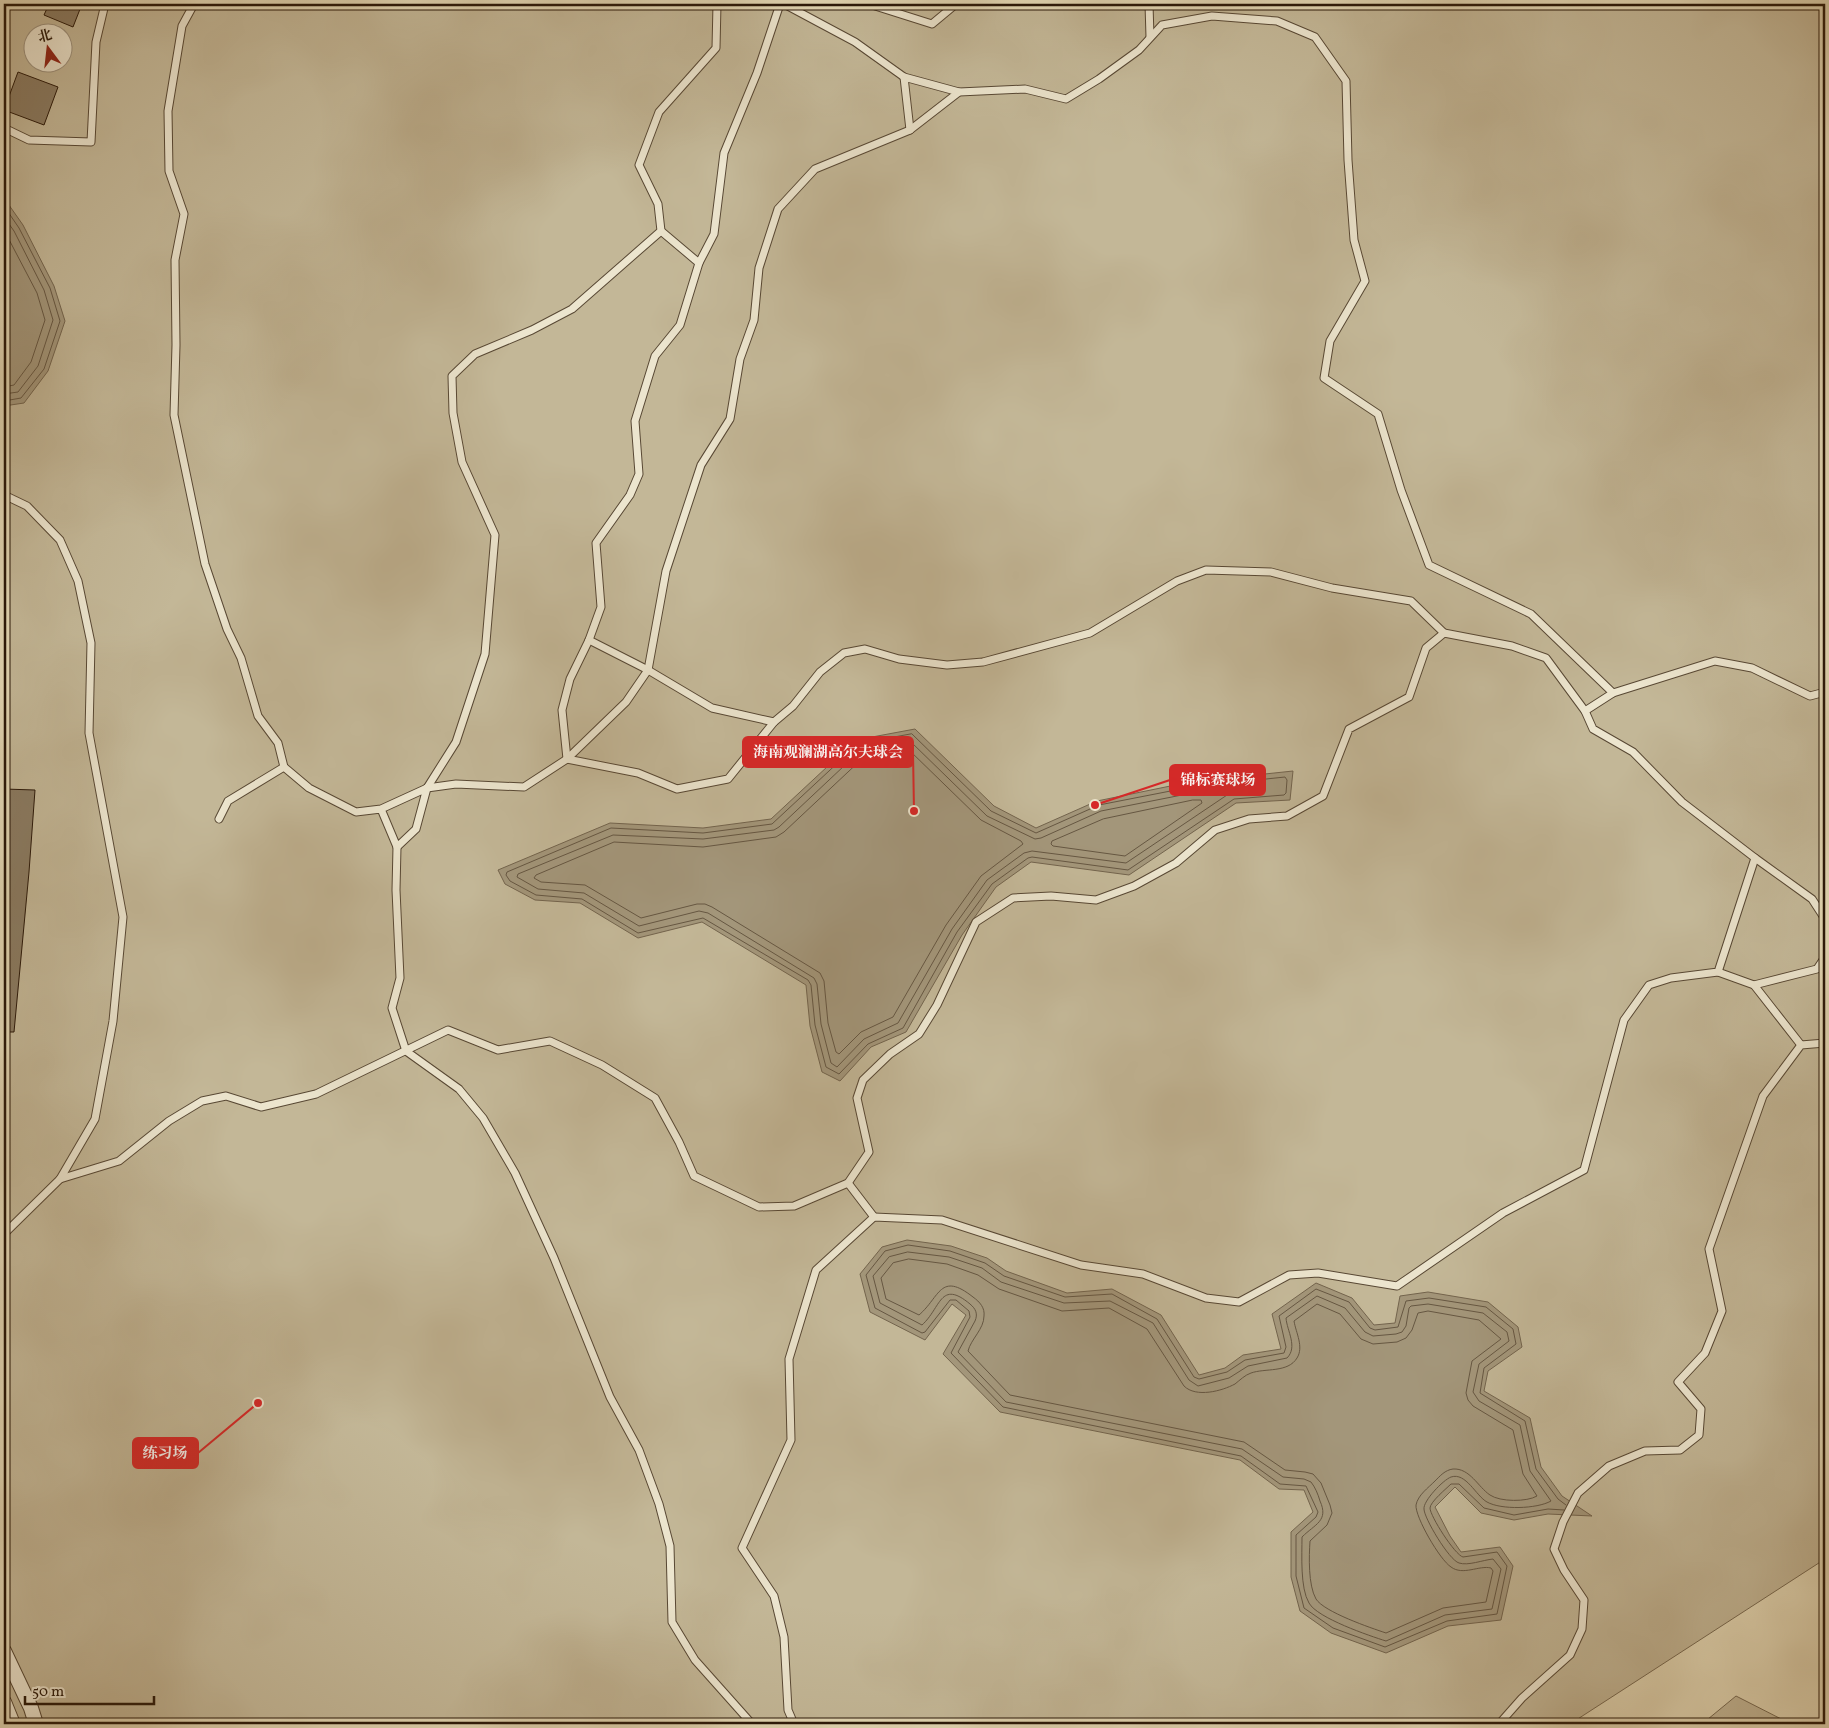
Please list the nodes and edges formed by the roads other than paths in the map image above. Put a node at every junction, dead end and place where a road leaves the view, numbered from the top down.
1 (105, 4) edge
2 (194, 4) edge
3 (717, 4) edge
4 (780, 4) edge
5 (784, 4) edge
6 (839, 4) edge
7 (956, 4) edge
8 (1149, 4) edge
9 (1150, 37) junction
10 (904, 77) junction
11 (960, 92) junction
12 (4, 128) edge
13 (910, 130) junction
14 (661, 231) junction
15 (699, 263) junction
16 (4, 495) edge
17 (1444, 633) junction
18 (590, 640) junction
19 (648, 670) junction
20 (1825, 692) edge
21 (1613, 693) junction
22 (1585, 711) junction
23 (774, 722) junction
24 (567, 759) junction
25 (284, 767) junction
26 (427, 788) junction
27 (380, 809) junction
28 (219, 819) dead end
29 (397, 847) junction
30 (1754, 858) junction
31 (1825, 919) edge
32 (1825, 957) edge
33 (1718, 972) junction
34 (1754, 985) junction
35 (1825, 1043) edge
36 (1801, 1045) junction
37 (406, 1051) junction
38 (60, 1178) junction
39 (848, 1183) junction
40 (874, 1217) junction
41 (4, 1234) edge
42 (4, 1651) edge
43 (4, 1702) edge
44 (13, 1724) edge
45 (36, 1724) edge
46 (752, 1724) edge
47 (794, 1724) edge
48 (1499, 1724) edge

1 - 12 lane
2 - 25 lane
3 - 14 lane
4 - 15 lane
5 - 10 lane
6 - 7 lane
8 - 9 lane
9 - 11 lane
9 - 21 lane
10 - 11 lane
10 - 13 lane
11 - 13 lane
13 - 19 lane
14 - 15 lane
14 - 26 lane
15 - 18 lane
16 - 38 lane
17 - 22 lane
17 - 23 lane
17 - 39 lane
18 - 19 lane
18 - 24 lane
19 - 23 lane
19 - 24 lane
20 - 21 lane
21 - 22 lane
22 - 30 lane
23 - 24 lane
24 - 26 lane
25 - 27 lane
25 - 28 lane
26 - 27 lane
26 - 29 lane
27 - 29 lane
29 - 37 lane
30 - 31 lane
30 - 33 lane
32 - 34 lane
33 - 34 lane
33 - 40 lane
34 - 36 lane
35 - 36 lane
36 - 48 lane
37 - 38 lane
37 - 39 lane
37 - 46 lane
38 - 41 lane
39 - 40 lane
40 - 47 lane
42 - 45 street
43 - 44 street

